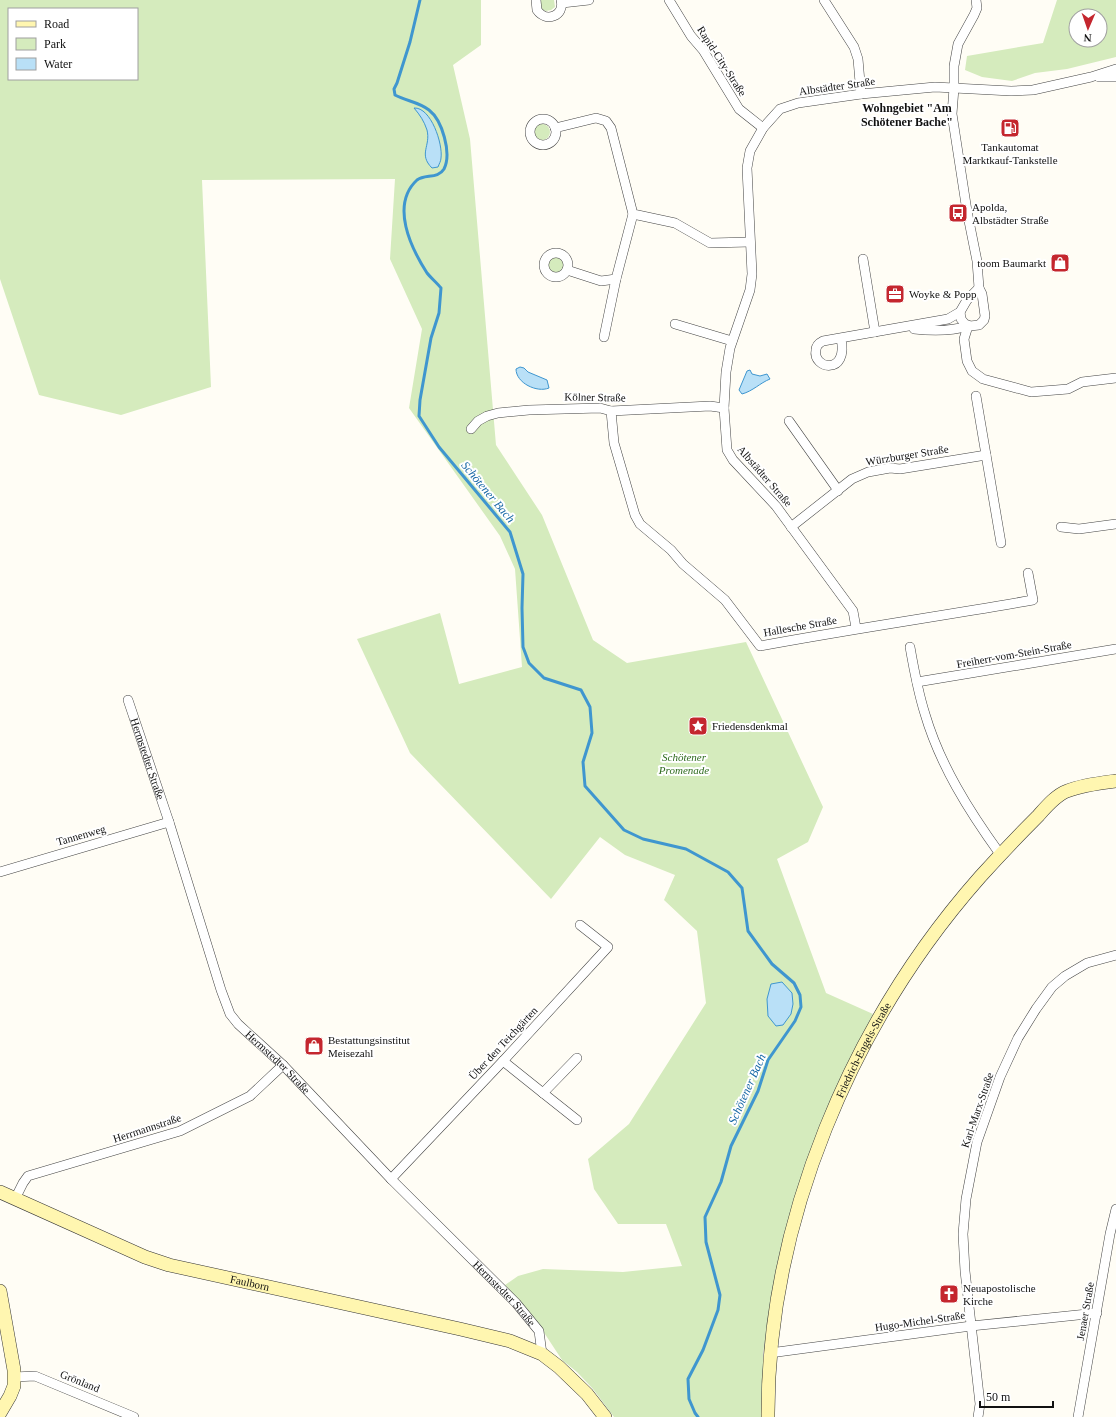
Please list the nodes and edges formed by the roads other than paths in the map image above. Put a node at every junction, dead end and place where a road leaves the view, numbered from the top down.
1 (536, 0) edge
2 (590, 0) edge
3 (669, 0) edge
4 (824, 0) edge
5 (976, 0) edge
6 (561, 2) edge
7 (1116, 69) edge
8 (1091, 77) junction
9 (1116, 77) edge
10 (954, 88) junction
11 (861, 94) junction
12 (555, 128) dead end
13 (763, 128) junction
14 (633, 214) junction
15 (750, 242) junction
16 (863, 259) dead end
17 (567, 270) dead end
18 (616, 279) junction
19 (978, 288) junction
20 (960, 312) junction
21 (674, 324) dead end
22 (968, 326) junction
23 (902, 328) junction
24 (875, 332) junction
25 (604, 337) dead end
26 (841, 338) dead end
27 (732, 341) junction
28 (1116, 378) edge
29 (976, 396) dead end
30 (724, 408) junction
31 (611, 411) junction
32 (789, 422) dead end
33 (471, 429) dead end
34 (986, 455) junction
35 (838, 491) junction
36 (1116, 524) edge
37 (791, 527) junction
38 (1061, 527) dead end
39 (1001, 543) dead end
40 (1028, 573) dead end
41 (856, 628) junction
42 (910, 648) dead end
43 (1116, 648) edge
44 (917, 682) junction
45 (128, 700) dead end
46 (1116, 781) edge
47 (169, 822) junction
48 (1000, 854) junction
49 (0, 872) edge
50 (580, 925) dead end
51 (1116, 955) edge
52 (577, 1058) dead end
53 (503, 1060) junction
54 (283, 1064) junction
55 (543, 1093) junction
56 (577, 1120) dead end
57 (391, 1179) junction
58 (0, 1192) edge
59 (15, 1199) junction
60 (1116, 1209) edge
61 (1113, 1236) edge
62 (0, 1291) edge
63 (1097, 1312) junction
64 (971, 1326) junction
65 (770, 1353) junction
66 (542, 1354) junction
67 (14, 1377) junction
68 (0, 1413) edge
69 (134, 1417) edge
70 (605, 1417) edge
71 (768, 1417) edge
72 (978, 1417) edge
73 (1078, 1417) edge

1 - 6 street
2 - 6 street
3 - 13 street, Rapid-City-Straße
4 - 11 street
5 - 10 street
7 - 8 street, Albstädter Straße
8 - 9 street
8 - 10 street, Albstädter Straße
10 - 11 street, Albstädter Straße
10 - 19 street
11 - 13 street, Albstädter Straße
12 - 14 street
13 - 15 street, Albstädter Straße
14 - 15 street
14 - 18 street
15 - 27 street, Albstädter Straße
16 - 24 street
17 - 18 street
18 - 25 street
19 - 20 street
19 - 22 street
20 - 22 street
20 - 23 street
21 - 27 street
22 - 23 street
22 - 28 street
23 - 24 street
24 - 26 street
27 - 30 street, Albstädter Straße
29 - 34 street
30 - 31 street, Kölner Straße
30 - 37 street, Albstädter Straße
31 - 33 street, Kölner Straße
31 - 41 street, Hallesche Straße
32 - 35 street
34 - 35 street, Würzburger Straße
34 - 39 street
35 - 37 street, Würzburger Straße
36 - 38 street
37 - 41 street, Albstädter Straße
40 - 41 street, Hallesche Straße
42 - 44 street
43 - 44 street, Freiherr-vom-Stein-Straße
44 - 48 street
45 - 47 street, Hermstedter Straße
46 - 48 street, Friedrich-Engels-Straße
47 - 49 street, Tannenweg
47 - 54 street, Hermstedter Straße
48 - 65 street, Friedrich-Engels-Straße
50 - 53 street, Über den Teichgärten
51 - 64 street, Karl-Marx-Straße
52 - 55 street
53 - 55 street
53 - 57 street, Über den Teichgärten
54 - 57 street, Hermstedter Straße
54 - 59 street, Herrmannstraße
55 - 56 street
57 - 66 street, Hermstedter Straße
58 - 59 street, Faulborn
59 - 66 street, Faulborn
60 - 61 street, Jenaer Straße
61 - 63 street, Jenaer Straße
62 - 67 street
63 - 64 street, Hugo-Michel-Straße
63 - 73 street, Jenaer Straße
64 - 65 street, Hugo-Michel-Straße
64 - 72 street, Karl-Marx-Straße
65 - 71 street, Friedrich-Engels-Straße
66 - 70 street
67 - 68 street
67 - 69 street, Grönland

